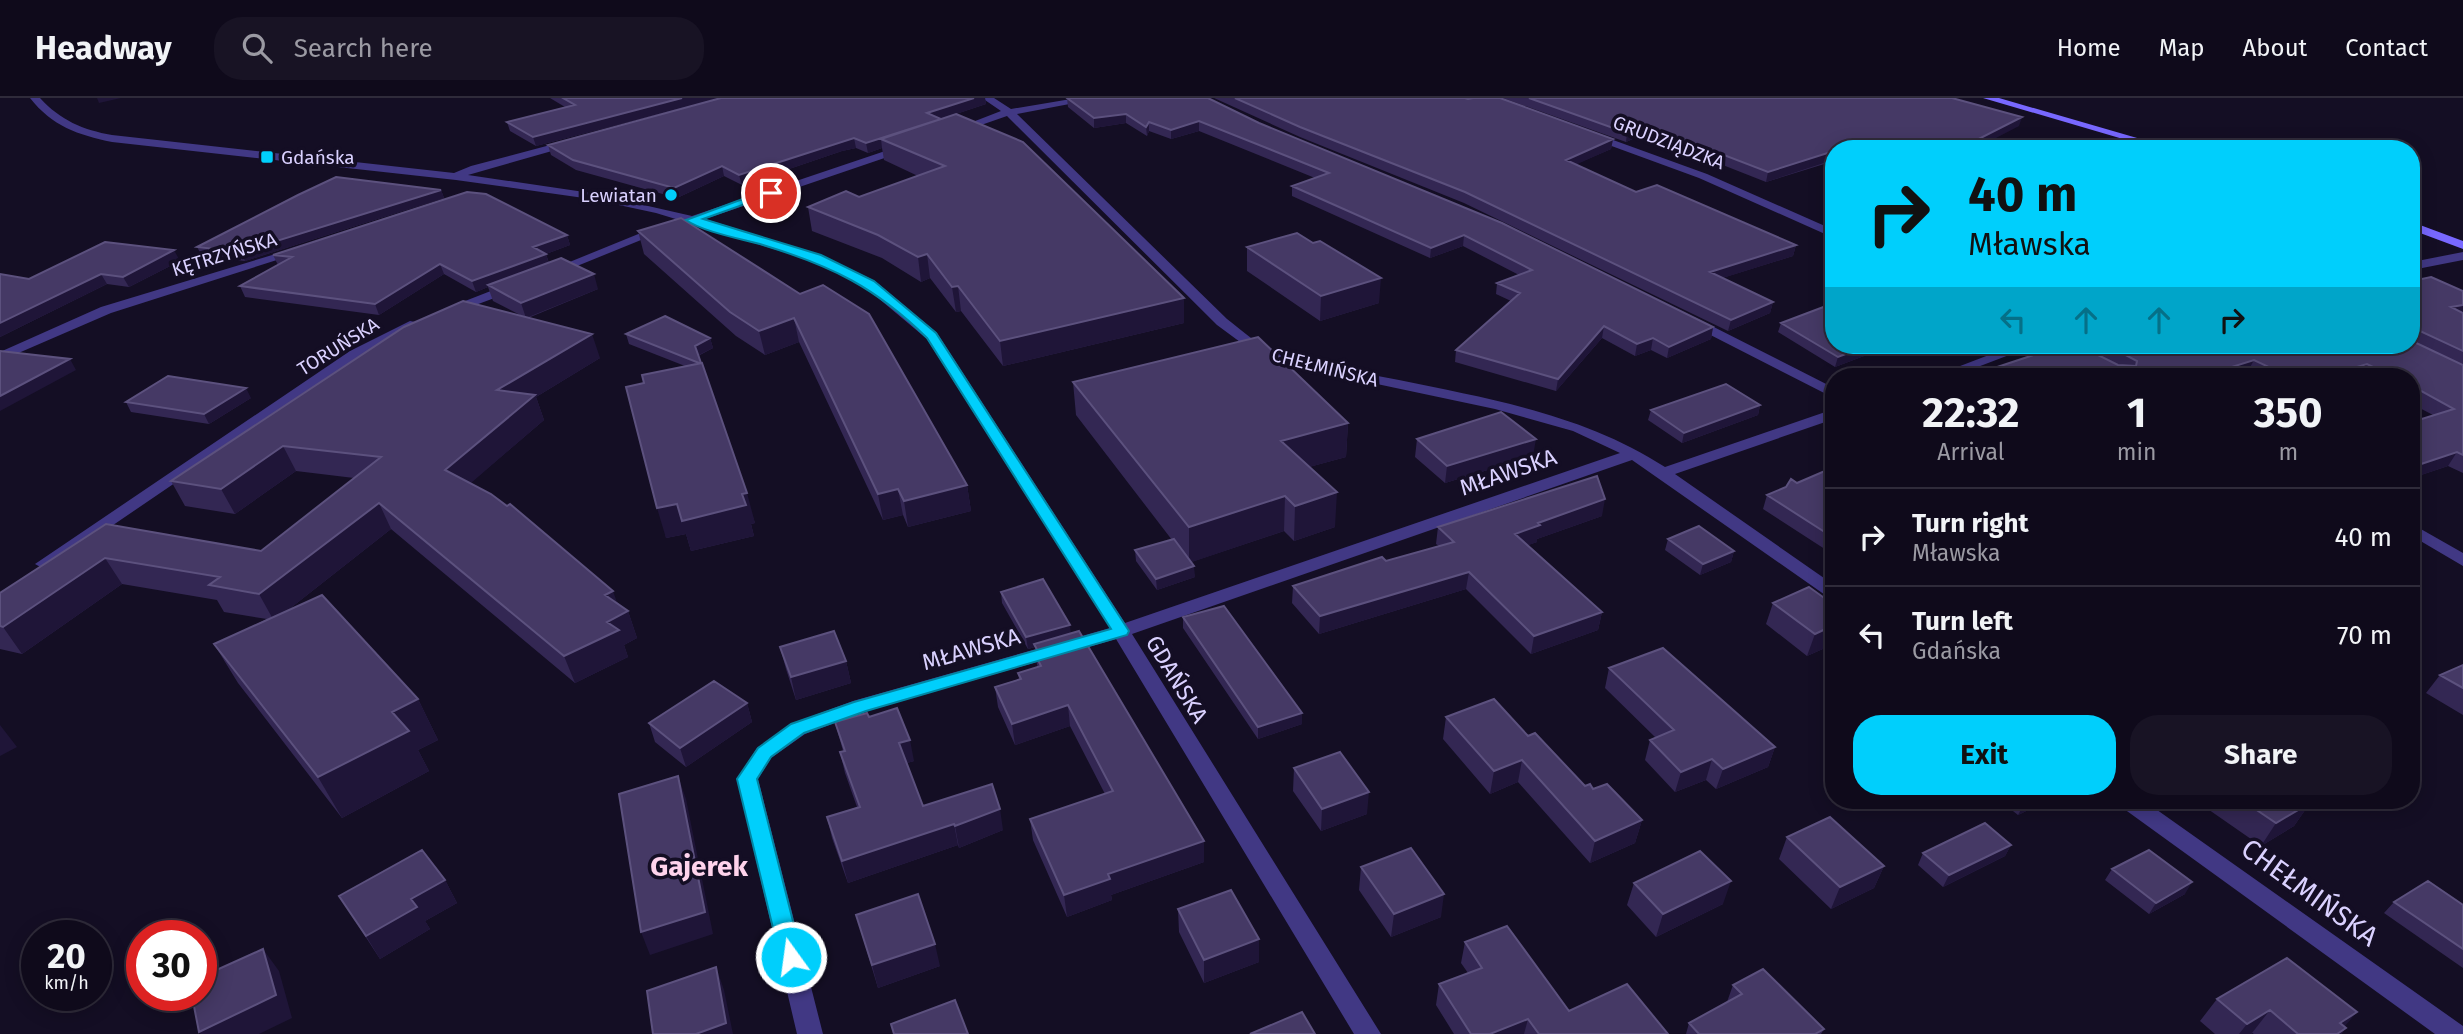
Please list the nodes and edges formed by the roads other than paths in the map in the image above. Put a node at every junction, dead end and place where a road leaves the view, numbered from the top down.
1 (35, 98) edge
2 (987, 98) edge
3 (1096, 98) edge
4 (1988, 98) edge
5 (1009, 112) junction
6 (1573, 128) edge
7 (943, 135) edge
8 (582, 140) edge
9 (2138, 140) edge
10 (916, 144) edge
11 (456, 177) junction
12 (503, 183) junction
13 (480, 192) edge
14 (692, 220) junction
15 (2420, 229) edge
16 (1825, 230) edge
17 (2463, 244) edge
18 (315, 246) edge
19 (2463, 256) edge
20 (2420, 264) edge
21 (1677, 313) edge
22 (2003, 354) edge
23 (2080, 354) edge
24 (0, 357) edge
25 (1963, 368) edge
26 (2108, 368) edge
27 (1825, 389) edge
28 (1825, 417) edge
29 (1634, 454) junction
30 (1663, 473) junction
31 (2420, 534) edge
32 (2463, 561) edge
33 (34, 570) edge
34 (1825, 587) edge
35 (1121, 631) junction
36 (2142, 809) edge
37 (810, 1034) edge
38 (1368, 1034) edge
39 (2455, 1034) edge

1 - 11 street, GDAŃSKA
2 - 5 street, CHEŁMIŃSKA
3 - 5 street
4 - 9 street
5 - 7 street
5 - 29 street, CHEŁMIŃSKA
6 - 16 street, GRUDZIĄDZKA
8 - 11 street
10 - 14 street, TORUŃSKA
11 - 12 street, GDAŃSKA
12 - 13 street
12 - 14 street, GDAŃSKA
14 - 33 street, TORUŃSKA
14 - 35 street, GDAŃSKA
15 - 17 street
18 - 24 street, KĘTRZYŃSKA
19 - 20 street
21 - 27 street
22 - 25 street
23 - 26 street
28 - 30 street
29 - 30 street, CHEŁMIŃSKA
29 - 35 street, MŁAWSKA
30 - 34 street, CHEŁMIŃSKA
31 - 32 street
35 - 37 street, MŁAWSKA
35 - 38 street, GDAŃSKA
36 - 39 street, CHEŁMIŃSKA

